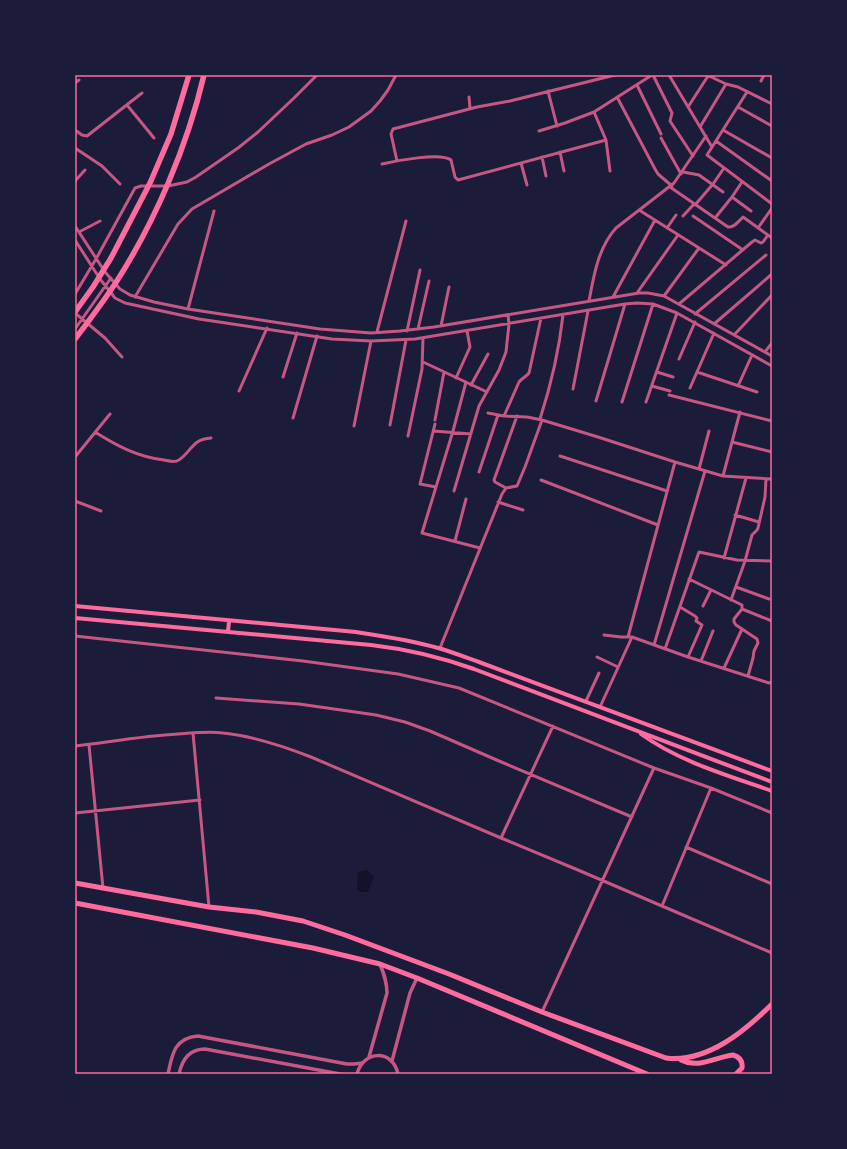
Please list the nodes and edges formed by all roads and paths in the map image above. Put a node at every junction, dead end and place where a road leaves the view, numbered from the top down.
1 (189, 75) edge
2 (204, 75) edge
3 (317, 75) edge
4 (396, 75) edge
5 (615, 75) edge
6 (652, 75) edge
7 (669, 75) edge
8 (708, 75) edge
9 (764, 75) edge
10 (79, 80) dead end
11 (761, 80) dead end
12 (75, 82) edge
13 (726, 84) junction
14 (637, 85) junction
15 (548, 91) junction
16 (747, 92) junction
17 (142, 93) dead end
18 (617, 97) junction
19 (469, 98) dead end
20 (772, 104) edge
21 (127, 105) junction
22 (688, 107) junction
23 (738, 107) junction
24 (470, 108) junction
25 (594, 112) junction
26 (557, 126) junction
27 (772, 126) edge
28 (700, 127) junction
29 (75, 130) edge
30 (723, 130) junction
31 (539, 131) dead end
32 (706, 136) junction
33 (154, 138) dead end
34 (606, 140) junction
35 (716, 141) junction
36 (712, 147) junction
37 (75, 148) edge
38 (560, 152) junction
39 (693, 156) junction
40 (542, 157) junction
41 (772, 158) edge
42 (397, 161) junction
43 (521, 163) junction
44 (382, 164) dead end
45 (724, 168) junction
46 (85, 170) dead end
47 (564, 171) dead end
48 (610, 171) dead end
49 (682, 173) junction
50 (546, 176) dead end
51 (75, 181) edge
52 (772, 181) edge
53 (742, 182) junction
54 (120, 184) dead end
55 (713, 184) junction
56 (527, 185) dead end
57 (671, 187) junction
58 (724, 192) dead end
59 (732, 197) junction
60 (694, 204) junction
61 (772, 204) edge
62 (772, 208) edge
63 (639, 210) junction
64 (214, 211) dead end
65 (751, 211) dead end
66 (676, 216) dead end
67 (683, 216) dead end
68 (693, 216) dead end
69 (715, 218) junction
70 (406, 220) dead end
71 (655, 220) junction
72 (100, 221) dead end
73 (75, 226) edge
74 (667, 228) junction
75 (758, 228) junction
76 (78, 232) junction
77 (678, 235) junction
78 (768, 235) junction
79 (772, 238) edge
80 (75, 240) edge
81 (699, 248) junction
82 (743, 250) junction
83 (766, 254) dead end
84 (96, 259) junction
85 (726, 265) junction
86 (92, 267) junction
87 (420, 270) dead end
88 (772, 274) edge
89 (110, 278) junction
90 (429, 281) dead end
91 (105, 286) junction
92 (449, 287) dead end
93 (77, 288) edge
94 (120, 289) junction
95 (75, 294) edge
96 (637, 294) junction
97 (772, 295) edge
98 (664, 296) junction
99 (114, 297) junction
100 (135, 297) junction
101 (613, 297) junction
102 (589, 301) junction
103 (625, 304) junction
104 (653, 304) junction
105 (679, 304) junction
106 (188, 309) junction
107 (588, 311) junction
108 (75, 312) edge
109 (678, 313) junction
110 (695, 314) junction
111 (508, 315) junction
112 (563, 315) junction
113 (236, 316) junction
114 (541, 318) junction
115 (82, 319) junction
116 (695, 322) junction
117 (235, 324) junction
118 (509, 324) junction
119 (714, 324) junction
120 (441, 326) junction
121 (267, 328) junction
122 (418, 329) junction
123 (75, 330) edge
124 (340, 331) junction
125 (407, 331) junction
126 (467, 331) junction
127 (377, 332) junction
128 (714, 332) junction
129 (297, 333) junction
130 (734, 335) junction
131 (317, 336) junction
132 (423, 338) junction
133 (75, 339) edge
134 (339, 339) junction
135 (406, 340) junction
136 (371, 341) junction
137 (772, 343) edge
138 (765, 352) junction
139 (488, 354) dead end
140 (752, 355) junction
141 (772, 356) edge
142 (122, 357) dead end
143 (679, 359) dead end
144 (423, 362) junction
145 (772, 366) edge
146 (444, 372) junction
147 (657, 372) junction
148 (697, 372) junction
149 (283, 377) dead end
150 (673, 377) dead end
151 (456, 378) junction
152 (466, 382) junction
153 (471, 385) junction
154 (652, 386) junction
155 (738, 386) junction
156 (690, 388) dead end
157 (573, 389) dead end
158 (239, 391) dead end
159 (487, 392) junction
160 (757, 392) dead end
161 (596, 401) dead end
162 (622, 402) dead end
163 (646, 402) dead end
164 (740, 412) junction
165 (488, 413) dead end
166 (110, 414) dead end
167 (498, 415) junction
168 (504, 416) junction
169 (517, 416) junction
170 (293, 418) dead end
171 (541, 420) junction
172 (772, 420) edge
173 (390, 425) dead end
174 (354, 426) dead end
175 (434, 431) junction
176 (709, 431) dead end
177 (95, 432) junction
178 (452, 433) junction
179 (471, 434) junction
180 (408, 436) dead end
181 (211, 438) dead end
182 (732, 442) junction
183 (772, 452) edge
184 (560, 456) dead end
185 (75, 457) edge
186 (675, 462) junction
187 (699, 469) junction
188 (705, 471) junction
189 (479, 472) dead end
190 (723, 476) junction
191 (746, 478) junction
192 (766, 479) junction
193 (772, 479) edge
194 (541, 480) dead end
195 (436, 487) junction
196 (506, 488) junction
197 (454, 491) dead end
198 (668, 491) junction
199 (466, 500) dead end
200 (75, 501) edge
201 (498, 502) junction
202 (523, 510) dead end
203 (101, 511) dead end
204 (736, 515) junction
205 (759, 522) junction
206 (658, 525) junction
207 (455, 541) junction
208 (480, 548) junction
209 (724, 558) junction
210 (745, 561) junction
211 (772, 561) edge
212 (690, 579) junction
213 (736, 587) junction
214 (711, 590) junction
215 (731, 600) junction
216 (769, 600) dead end
217 (75, 606) edge
218 (703, 606) dead end
219 (680, 607) junction
220 (742, 609) junction
221 (75, 618) edge
222 (229, 621) junction
223 (772, 621) edge
224 (742, 629) junction
225 (713, 631) dead end
226 (228, 632) junction
227 (604, 635) dead end
228 (75, 636) edge
229 (630, 637) junction
230 (654, 645) junction
231 (440, 648) junction
232 (666, 649) junction
233 (597, 657) dead end
234 (688, 657) junction
235 (701, 661) junction
236 (618, 667) junction
237 (724, 668) junction
238 (599, 673) dead end
239 (748, 676) junction
240 (772, 682) edge
241 (216, 698) dead end
242 (586, 702) junction
243 (600, 707) junction
244 (553, 726) junction
245 (636, 730) junction
246 (193, 733) junction
247 (89, 745) junction
248 (75, 746) edge
249 (654, 768) junction
250 (772, 771) edge
251 (531, 774) junction
252 (772, 782) edge
253 (711, 788) junction
254 (772, 791) edge
255 (200, 800) junction
256 (96, 811) junction
257 (75, 813) edge
258 (772, 813) edge
259 (632, 816) junction
260 (501, 838) junction
261 (686, 847) junction
262 (603, 881) junction
263 (75, 883) edge
264 (772, 884) edge
265 (103, 889) junction
266 (75, 902) edge
267 (662, 906) junction
268 (209, 907) junction
269 (772, 952) edge
270 (380, 964) junction
271 (417, 978) junction
272 (772, 1004) edge
273 (542, 1012) junction
274 (370, 1057) junction
275 (680, 1059) junction
276 (392, 1061) junction
277 (362, 1063) junction
278 (168, 1074) edge
279 (179, 1074) edge
280 (340, 1074) edge
281 (357, 1074) edge
282 (398, 1074) edge
283 (647, 1074) edge
284 (736, 1074) edge

1 - 108 highway
2 - 133 highway
3 - 84 street
4 - 100 street
5 - 15 street
6 - 14 street
6 - 39 street
7 - 22 street
8 - 13 street
8 - 22 street
9 - 11 street
10 - 12 street
13 - 16 street
13 - 28 street
14 - 18 street
14 - 49 street
15 - 24 street
15 - 26 street
16 - 20 street
16 - 23 street
17 - 21 street
18 - 25 street
18 - 57 street
19 - 24 street
21 - 29 street
21 - 33 street
22 - 28 street
23 - 27 street
23 - 30 street
24 - 42 street
25 - 26 street
25 - 34 street
26 - 31 street
28 - 32 street
30 - 35 street
30 - 41 street
32 - 36 street
32 - 39 street
34 - 38 street
34 - 48 street
35 - 36 street
35 - 52 street
36 - 45 street
37 - 54 street
38 - 40 street
38 - 47 street
39 - 49 street
40 - 43 street
40 - 50 street
42 - 43 street
42 - 44 street
43 - 56 street
45 - 53 street
45 - 55 street
46 - 51 street
49 - 55 street
49 - 57 street
53 - 59 street
53 - 61 street
55 - 58 street
55 - 60 street
57 - 60 street
57 - 63 street
59 - 65 street
59 - 69 street
60 - 67 street
60 - 69 street
62 - 75 street
63 - 71 street
63 - 102 street
64 - 106 street
66 - 74 street
68 - 82 street
69 - 75 street
70 - 127 street
71 - 74 street
71 - 101 street
72 - 76 street
73 - 76 street
74 - 77 street
75 - 78 street
76 - 84 street
77 - 81 street
77 - 96 street
78 - 79 street
78 - 82 street
80 - 86 street
81 - 85 street
81 - 98 street
82 - 85 street
83 - 110 street
84 - 86 street
84 - 89 street
85 - 105 street
86 - 91 street
86 - 93 street
87 - 125 street
88 - 119 street
89 - 91 street
89 - 94 street
90 - 122 street
91 - 99 street
91 - 115 street
92 - 120 street
93 - 95 street
94 - 99 street
94 - 100 street
96 - 98 street
96 - 101 street
97 - 130 street
98 - 105 street
99 - 117 street
100 - 106 street
101 - 102 street
102 - 111 street
103 - 104 street
103 - 107 street
103 - 161 street
104 - 109 street
104 - 162 street
105 - 110 street
106 - 113 street
107 - 112 street
107 - 157 street
108 - 115 street
109 - 116 street
109 - 147 street
110 - 119 street
111 - 118 street
111 - 120 street
112 - 114 street
112 - 171 street
113 - 117 street
113 - 124 street
114 - 118 street
114 - 168 street
115 - 123 street
115 - 142 street
116 - 128 street
116 - 143 street
117 - 121 street
118 - 126 street
118 - 159 street
119 - 130 street
120 - 122 street
121 - 129 street
121 - 158 street
122 - 125 street
124 - 127 street
124 - 134 street
125 - 127 street
126 - 132 street
126 - 151 street
128 - 140 street
128 - 148 street
129 - 131 street
129 - 149 street
130 - 138 street
131 - 134 street
131 - 170 street
132 - 135 street
132 - 144 street
134 - 136 street
135 - 136 street
135 - 173 street
136 - 174 street
137 - 138 street
138 - 141 street
139 - 153 street
140 - 145 street
140 - 155 street
144 - 146 street
144 - 180 street
146 - 151 street
146 - 175 street
147 - 150 street
147 - 154 street
148 - 155 street
148 - 156 street
151 - 152 street
152 - 153 street
152 - 178 street
153 - 159 street
154 - 163 street
154 - 164 street
155 - 160 street
159 - 179 street
164 - 172 street
164 - 182 street
165 - 167 street
166 - 177 street
167 - 168 street
167 - 189 street
168 - 169 street
169 - 171 street
169 - 196 street
171 - 186 street
171 - 196 street
175 - 178 street
175 - 195 street
176 - 187 street
177 - 181 street
177 - 185 street
178 - 179 street
178 - 195 street
179 - 197 street
182 - 183 street
182 - 190 street
184 - 198 street
186 - 187 street
186 - 198 street
187 - 188 street
188 - 190 street
188 - 230 street
190 - 191 street
191 - 192 street
191 - 204 street
192 - 193 street
192 - 205 street
194 - 206 street
195 - 207 street
196 - 201 street
198 - 206 street
199 - 207 street
200 - 203 street
201 - 202 street
201 - 208 street
204 - 205 street
204 - 209 street
205 - 210 street
206 - 229 street
207 - 208 street
208 - 231 street
209 - 210 street
209 - 212 street
210 - 211 street
210 - 213 street
212 - 214 street
212 - 219 street
213 - 215 street
213 - 216 street
214 - 215 street
214 - 218 street
215 - 220 street
217 - 222 main road
219 - 232 street
219 - 234 street
220 - 223 street
220 - 224 street
221 - 226 main road
222 - 226 main road
222 - 231 main road
224 - 237 street
224 - 239 street
225 - 235 street
226 - 245 main road
227 - 229 street
228 - 244 street
229 - 230 street
229 - 236 street
230 - 232 street
231 - 242 main road
232 - 234 street
233 - 236 street
234 - 235 street
235 - 237 street
236 - 243 street
237 - 239 street
238 - 242 street
239 - 240 street
241 - 251 street
242 - 243 main road
243 - 250 main road
244 - 249 street
244 - 251 street
245 - 252 main road
245 - 254 main road
246 - 247 street
246 - 255 street
246 - 260 street
247 - 248 street
247 - 256 street
249 - 253 street
249 - 259 street
251 - 259 street
251 - 260 street
253 - 258 street
253 - 261 street
255 - 256 street
255 - 268 street
256 - 257 street
256 - 265 street
259 - 262 street
260 - 262 street
261 - 264 street
261 - 267 street
262 - 267 street
262 - 273 street
263 - 265 highway
265 - 268 highway
266 - 270 highway
267 - 269 street
268 - 273 highway
270 - 271 highway
270 - 274 street
271 - 276 street
271 - 283 highway
272 - 275 highway
273 - 275 highway
274 - 276 street
274 - 277 street
275 - 284 highway
276 - 282 street
277 - 278 street
277 - 281 street
279 - 280 street

